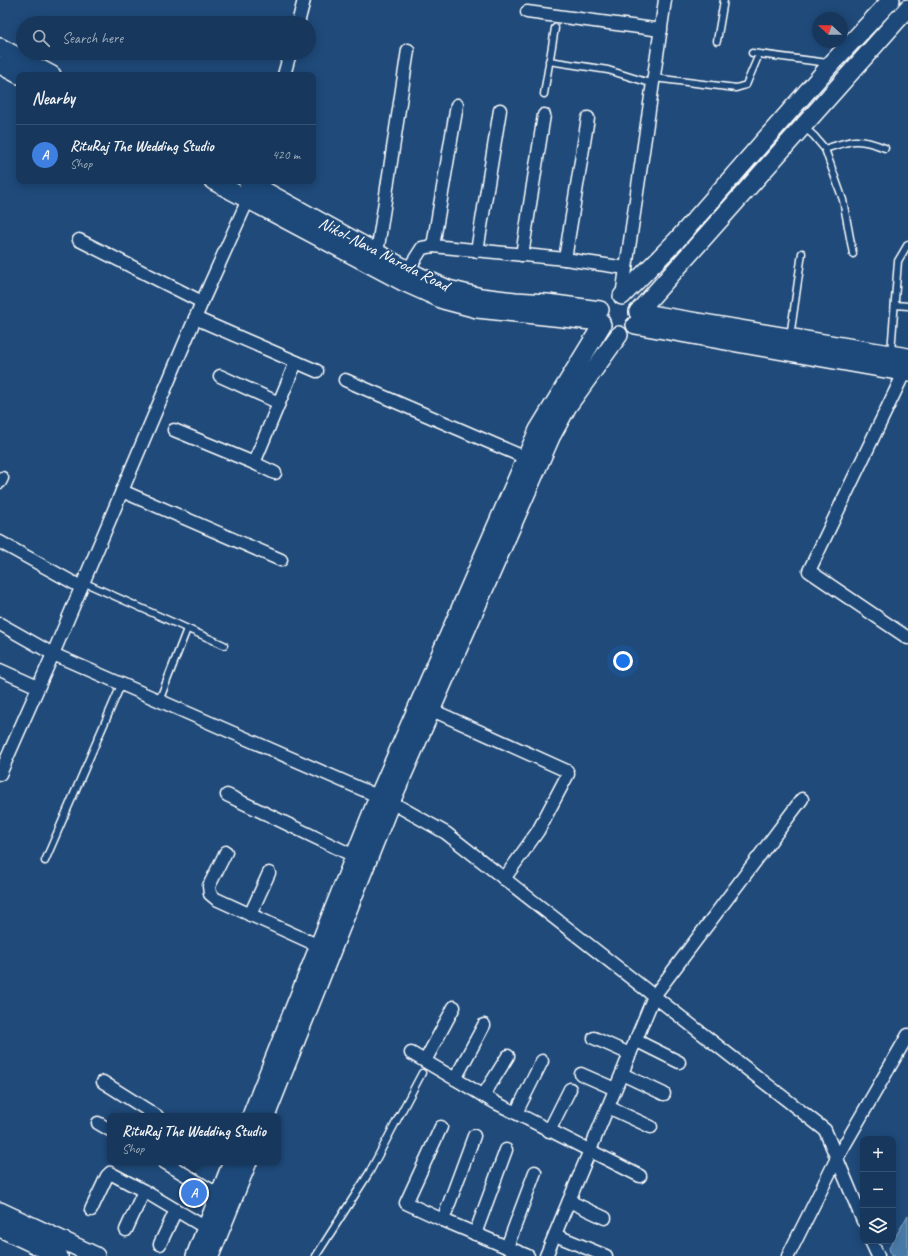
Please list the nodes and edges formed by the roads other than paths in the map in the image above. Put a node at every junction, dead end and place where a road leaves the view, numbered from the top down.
1 (304, 0) edge
2 (665, 0) edge
3 (724, 0) edge
4 (888, 1) edge
5 (527, 12) dead end
6 (906, 14) edge
7 (300, 16) edge
8 (554, 28) dead end
9 (661, 30) junction
10 (717, 41) dead end
11 (0, 47) edge
12 (408, 50) dead end
13 (752, 53) dead end
14 (16, 56) edge
15 (757, 59) dead end
16 (24, 60) edge
17 (288, 60) edge
18 (549, 60) junction
19 (832, 63) junction
20 (0, 65) edge
21 (46, 72) edge
22 (285, 72) edge
23 (16, 73) edge
24 (653, 81) junction
25 (544, 94) dead end
26 (457, 105) dead end
27 (500, 110) dead end
28 (544, 115) dead end
29 (588, 118) dead end
30 (803, 126) junction
31 (885, 148) dead end
32 (825, 149) junction
33 (232, 184) edge
34 (251, 187) edge
35 (79, 240) dead end
36 (908, 244) edge
37 (433, 246) junction
38 (477, 251) junction
39 (802, 253) dead end
40 (853, 254) dead end
41 (522, 255) junction
42 (565, 259) junction
43 (376, 260) junction
44 (626, 268) junction
45 (408, 270) junction
46 (622, 296) junction
47 (202, 302) junction
48 (895, 305) junction
49 (908, 306) edge
50 (195, 318) junction
51 (601, 319) junction
52 (636, 319) junction
53 (619, 335) junction
54 (790, 337) junction
55 (891, 354) junction
56 (296, 362) junction
57 (907, 368) edge
58 (317, 371) dead end
59 (220, 376) dead end
60 (345, 380) dead end
61 (279, 403) junction
62 (174, 430) dead end
63 (526, 458) junction
64 (254, 463) junction
65 (275, 473) dead end
66 (122, 491) junction
67 (0, 542) edge
68 (281, 560) dead end
69 (82, 585) junction
70 (0, 624) edge
71 (187, 629) junction
72 (908, 638) edge
73 (224, 645) dead end
74 (53, 654) junction
75 (0, 670) edge
76 (121, 685) junction
77 (38, 687) junction
78 (159, 701) junction
79 (432, 710) junction
80 (1, 766) edge
81 (227, 795) dead end
82 (802, 799) dead end
83 (385, 800) junction
84 (226, 852) dead end
85 (354, 856) junction
86 (45, 861) dead end
87 (270, 872) dead end
88 (504, 879) junction
89 (250, 915) junction
90 (319, 946) junction
91 (654, 996) junction
92 (454, 1007) dead end
93 (484, 1025) dead end
94 (908, 1035) edge
95 (594, 1038) dead end
96 (635, 1040) junction
97 (411, 1052) dead end
98 (630, 1054) junction
99 (508, 1056) dead end
100 (542, 1062) dead end
101 (679, 1062) dead end
102 (424, 1067) junction
103 (581, 1074) dead end
104 (622, 1074) junction
105 (455, 1079) junction
106 (103, 1082) dead end
107 (570, 1089) dead end
108 (615, 1090) junction
109 (664, 1094) dead end
110 (483, 1096) junction
111 (608, 1107) junction
112 (152, 1113) edge
113 (252, 1113) edge
114 (267, 1113) edge
115 (516, 1113) junction
116 (98, 1123) dead end
117 (441, 1127) dead end
118 (651, 1127) dead end
119 (107, 1128) edge
120 (549, 1131) junction
121 (474, 1136) dead end
122 (506, 1150) dead end
123 (589, 1152) junction
124 (837, 1158) junction
125 (169, 1165) edge
126 (234, 1165) edge
127 (235, 1165) edge
128 (535, 1172) dead end
129 (640, 1176) dead end
130 (144, 1191) junction
131 (219, 1195) junction
132 (569, 1202) junction
133 (91, 1210) dead end
134 (176, 1210) junction
135 (0, 1211) edge
136 (860, 1214) edge
137 (605, 1218) dead end
138 (443, 1220) junction
139 (0, 1228) edge
140 (206, 1228) junction
141 (126, 1230) dead end
142 (476, 1234) junction
143 (555, 1235) junction
144 (160, 1244) dead end
145 (872, 1244) edge
146 (507, 1247) junction
147 (59, 1256) edge
148 (96, 1256) edge
149 (195, 1256) edge
150 (210, 1256) edge
151 (316, 1256) edge
152 (528, 1256) edge
153 (546, 1256) edge
154 (606, 1256) edge
155 (788, 1256) edge
156 (878, 1256) edge

1 - 7 street
2 - 9 street
3 - 10 lane
4 - 19 street
5 - 9 street
6 - 30 street
8 - 18 lane
9 - 24 street
11 - 14 street
12 - 43 street
13 - 19 lane
15 - 24 lane
16 - 21 street
17 - 22 street
18 - 24 lane
18 - 25 lane
19 - 46 street
20 - 23 street
24 - 44 street
26 - 37 street
27 - 38 street
28 - 41 street
29 - 42 street
30 - 32 lane
30 - 52 street
31 - 32 lane
32 - 40 lane
33 - 34 street, Nikol-Nava Naroda Road
34 - 43 street, Nikol-Nava Naroda Road
34 - 47 street
35 - 47 street
36 - 48 lane
37 - 38 street
37 - 45 street
38 - 41 street
39 - 54 lane
41 - 42 street
42 - 44 street
43 - 45 street, Nikol-Nava Naroda Road
43 - 51 street
44 - 46 street
45 - 51 street, Nikol-Nava Naroda Road
46 - 51 street
46 - 52 street
47 - 50 street
48 - 49 lane
48 - 55 lane
50 - 56 street
50 - 66 street
51 - 53 street
51 - 63 street
52 - 53 street
52 - 54 street
52 - 57 street
53 - 79 street
54 - 55 street
55 - 57 street
56 - 58 street
56 - 61 street
57 - 72 street
59 - 61 street
60 - 63 street
61 - 64 street
62 - 64 street
63 - 83 street
64 - 65 street
66 - 68 street
66 - 69 street
67 - 69 street
69 - 71 lane
69 - 74 street
70 - 74 street
71 - 73 lane
71 - 78 lane
74 - 76 street
74 - 77 street
75 - 77 street
76 - 78 street
76 - 86 lane
77 - 80 street
78 - 83 street
79 - 83 street
79 - 88 street
81 - 85 street
82 - 91 street
83 - 85 street
83 - 88 street
83 - 114 street
84 - 89 street
85 - 90 street
87 - 89 street
88 - 91 street
89 - 90 street
90 - 113 street
91 - 96 street
91 - 124 street
92 - 102 street
93 - 105 street
94 - 124 street
95 - 98 street
96 - 98 street
96 - 101 street
97 - 102 street
98 - 104 street
99 - 110 street
100 - 115 street
102 - 105 street
102 - 151 lane
103 - 108 street
104 - 108 street
104 - 109 street
105 - 110 street
106 - 112 street
107 - 120 street
108 - 111 street
110 - 115 street
111 - 118 street
111 - 123 street
115 - 120 street
116 - 119 street
117 - 138 street
120 - 123 street
121 - 138 street
122 - 142 street
123 - 129 street
123 - 132 street
124 - 136 street
124 - 155 street
125 - 131 street
126 - 131 street
127 - 150 street
128 - 146 street
130 - 133 street
130 - 134 street
130 - 141 street
131 - 140 street
132 - 137 street
132 - 143 street
134 - 140 street
134 - 144 street
135 - 148 street
138 - 142 street
139 - 147 street
140 - 149 street
142 - 146 street
143 - 153 street
143 - 154 street
145 - 156 street
146 - 152 street

